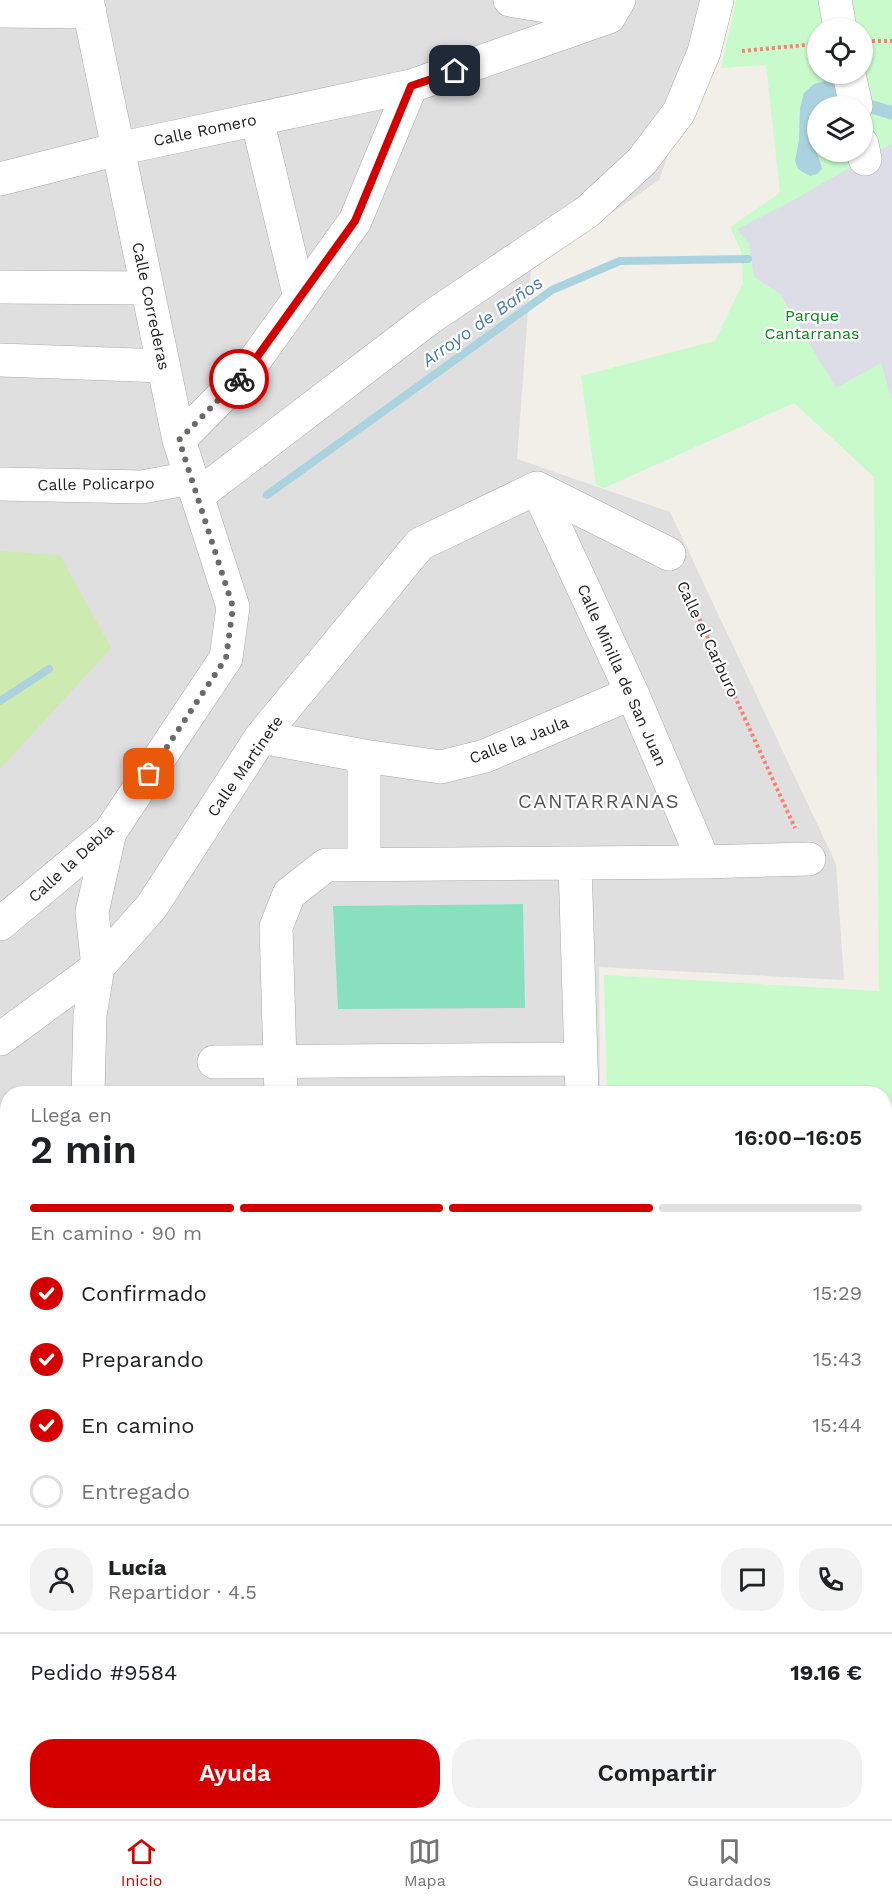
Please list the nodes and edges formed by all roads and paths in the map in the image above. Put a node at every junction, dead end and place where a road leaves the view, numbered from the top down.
1 (510, 0) edge
2 (717, 0) edge
3 (834, 0) edge
4 (88, 6) edge
5 (614, 8) edge
6 (0, 11) edge
7 (838, 18) edge
8 (873, 41) edge
9 (892, 41) edge
10 (807, 45) edge
11 (742, 51) dead end
12 (411, 86) junction
13 (256, 119) junction
14 (118, 149) junction
15 (0, 179) edge
16 (0, 287) edge
17 (147, 288) junction
18 (300, 298) junction
19 (0, 360) edge
20 (163, 366) junction
21 (179, 440) junction
22 (0, 484) edge
23 (194, 487) junction
24 (537, 488) junction
25 (669, 554) joint
26 (233, 607) joint
27 (632, 693) junction
28 (261, 737) junction
29 (364, 756) junction
30 (110, 832) junction
31 (808, 859) joint
32 (704, 862) junction
33 (575, 863) junction
34 (364, 865) junction
35 (0, 924) edge
36 (98, 967) junction
37 (0, 1039) edge
38 (581, 1059) junction
39 (214, 1062) dead end
40 (281, 1078) edge
41 (88, 1086) edge
42 (582, 1086) edge

1 - 5 street
2 - 23 street
3 - 7 street
4 - 6 street
4 - 14 street, Calle Correderas
5 - 12 street, Calle Romero
8 - 9 path
10 - 11 path
12 - 13 street, Calle Romero
12 - 18 street
13 - 14 street, Calle Romero
13 - 18 street
14 - 15 street, Calle Romero
14 - 17 street, Calle Correderas
16 - 17 street
17 - 20 street, Calle Correderas
18 - 21 street
19 - 20 street
20 - 21 street, Calle Correderas
21 - 23 street, Calle Correderas
22 - 23 street, Calle Policarpo
23 - 26 street, Calle Correderas
24 - 25 street
24 - 27 street, Calle Minilla de San Juan
24 - 28 street, Calle Martinete
25 - 31 path, Calle el Carburo
26 - 30 street, Calle la Debla
27 - 29 street, Calle la Jaula
27 - 32 street, Calle Minilla de San Juan
28 - 29 street, Calle la Jaula
28 - 36 street, Calle Martinete
29 - 34 street
30 - 35 street, Calle la Debla
30 - 36 street
31 - 32 street
32 - 33 street
33 - 34 street
33 - 38 street
34 - 40 street
36 - 37 street, Calle Martinete
36 - 41 street
38 - 40 street
38 - 42 street
39 - 40 street

